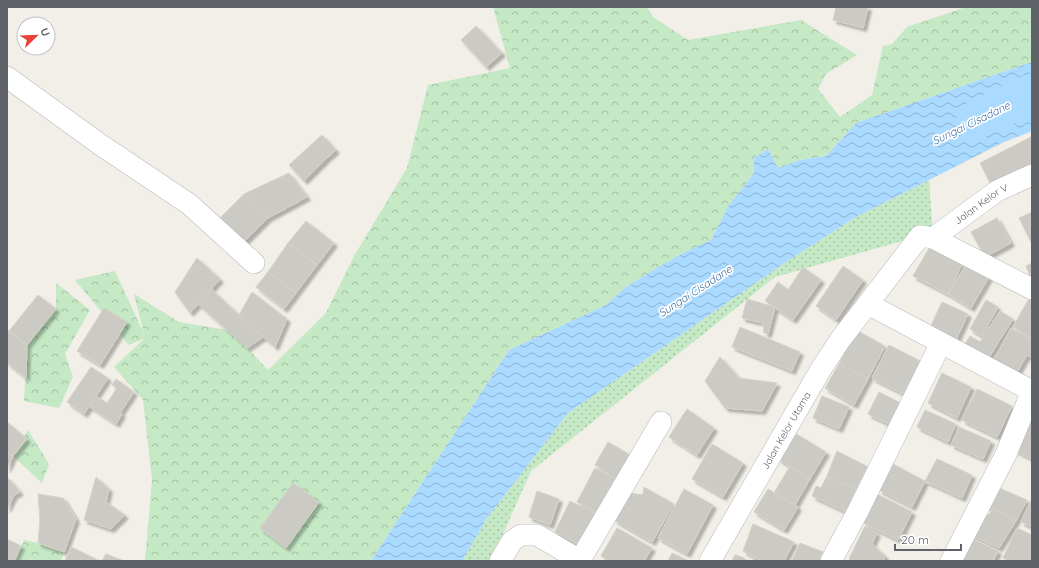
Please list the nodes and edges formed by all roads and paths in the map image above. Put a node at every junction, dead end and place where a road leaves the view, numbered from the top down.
1 (7, 77) edge
2 (1032, 175) edge
3 (933, 238) junction
4 (254, 263) dead end
5 (1032, 289) edge
6 (868, 304) junction
7 (941, 343) junction
8 (1032, 391) edge
9 (661, 422) dead end
10 (500, 561) edge
11 (581, 561) edge
12 (710, 561) edge
13 (831, 561) edge
14 (951, 561) edge

1 - 4 street
2 - 3 street, Jalan Kelor V
3 - 5 street
3 - 6 street, Jalan Kelor Utama
6 - 7 street
6 - 12 street, Jalan Kelor Utama
7 - 8 street
7 - 13 street
8 - 14 street
9 - 11 street
10 - 11 street

